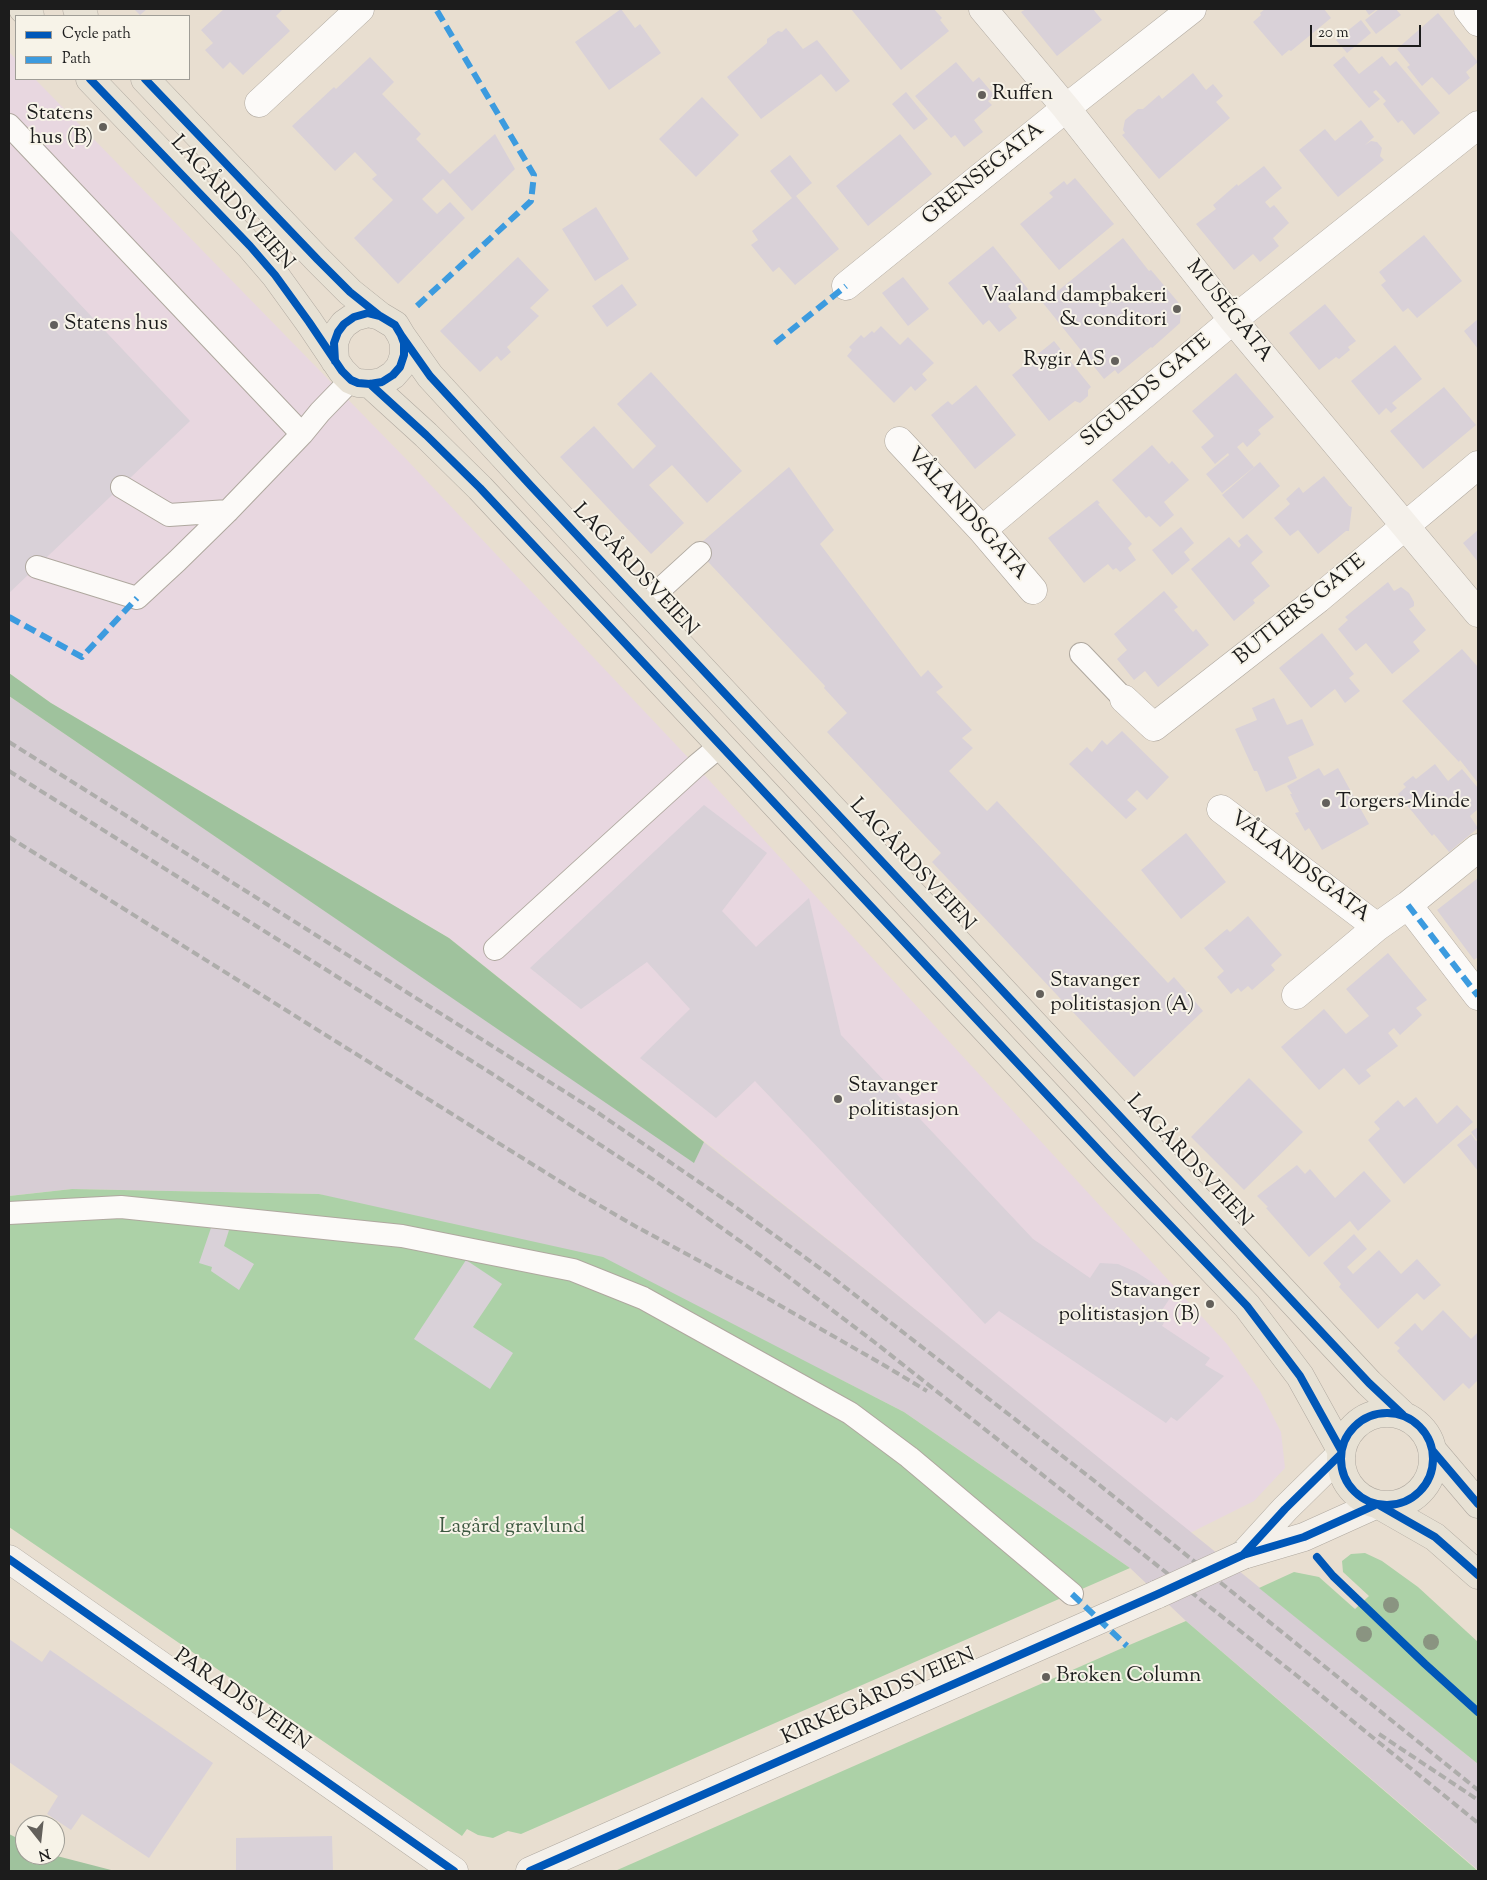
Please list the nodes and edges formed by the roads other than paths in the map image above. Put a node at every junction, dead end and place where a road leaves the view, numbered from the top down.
1 (360, 9) edge
2 (983, 9) edge
3 (1192, 9) edge
4 (1468, 9) edge
5 (1478, 22) edge
6 (91, 80) edge
7 (146, 80) edge
8 (259, 103) dead end
9 (1066, 108) junction
10 (9, 125) edge
11 (1478, 125) edge
12 (846, 286) dead end
13 (380, 316) junction
14 (1233, 320) junction
15 (401, 335) junction
16 (352, 375) junction
17 (302, 434) junction
18 (899, 441) dead end
19 (1478, 465) edge
20 (122, 487) dead end
21 (228, 510) junction
22 (1406, 525) junction
23 (982, 530) junction
24 (700, 553) dead end
25 (37, 567) dead end
26 (1033, 590) dead end
27 (645, 607) junction
28 (1478, 612) edge
29 (1082, 654) dead end
30 (1124, 698) joint
31 (720, 746) junction
32 (1221, 809) dead end
33 (1478, 848) edge
34 (1408, 905) junction
35 (1377, 927) junction
36 (495, 948) dead end
37 (1296, 995) dead end
38 (1478, 996) edge
39 (9, 1213) edge
40 (1403, 1415) junction
41 (1433, 1451) junction
42 (1341, 1452) junction
43 (1478, 1504) edge
44 (1377, 1505) junction
45 (1243, 1555) junction
46 (9, 1559) edge
47 (1478, 1575) edge
48 (1072, 1594) dead end
49 (454, 1871) edge
50 (530, 1871) edge

1 - 8 street
2 - 9 street, MUSÉGATA
3 - 9 street, GRENSEGATA
4 - 5 street
6 - 16 main road, LAGÅRDSVEIEN
7 - 13 main road, LAGÅRDSVEIEN
9 - 12 street, GRENSEGATA
9 - 14 street, MUSÉGATA
10 - 17 lane
11 - 14 street, SIGURDS GATE
13 - 15 main road
13 - 16 main road
14 - 22 street, MUSÉGATA
14 - 23 street, SIGURDS GATE
15 - 16 main road
15 - 27 main road, LAGÅRDSVEIEN
16 - 17 lane
16 - 31 main road, LAGÅRDSVEIEN
17 - 21 lane
18 - 23 street, VÅLANDSGATA
19 - 22 street, BUTLERS GATE
20 - 21 lane
21 - 25 lane
22 - 28 street, MUSÉGATA
22 - 30 street, BUTLERS GATE
23 - 26 street, VÅLANDSGATA
24 - 27 lane
27 - 40 main road, LAGÅRDSVEIEN
29 - 30 lane
31 - 36 lane
31 - 42 main road, LAGÅRDSVEIEN
32 - 35 street, VÅLANDSGATA
33 - 34 street
34 - 35 street
34 - 38 street
35 - 37 street
39 - 48 lane
40 - 41 main road
40 - 42 main road
41 - 43 main road
41 - 44 main road
42 - 44 main road
42 - 45 street, KIRKEGÅRDSVEIEN
44 - 45 street, KIRKEGÅRDSVEIEN
44 - 47 main road
45 - 50 street, KIRKEGÅRDSVEIEN, bridge
46 - 49 street, PARADISVEIEN

